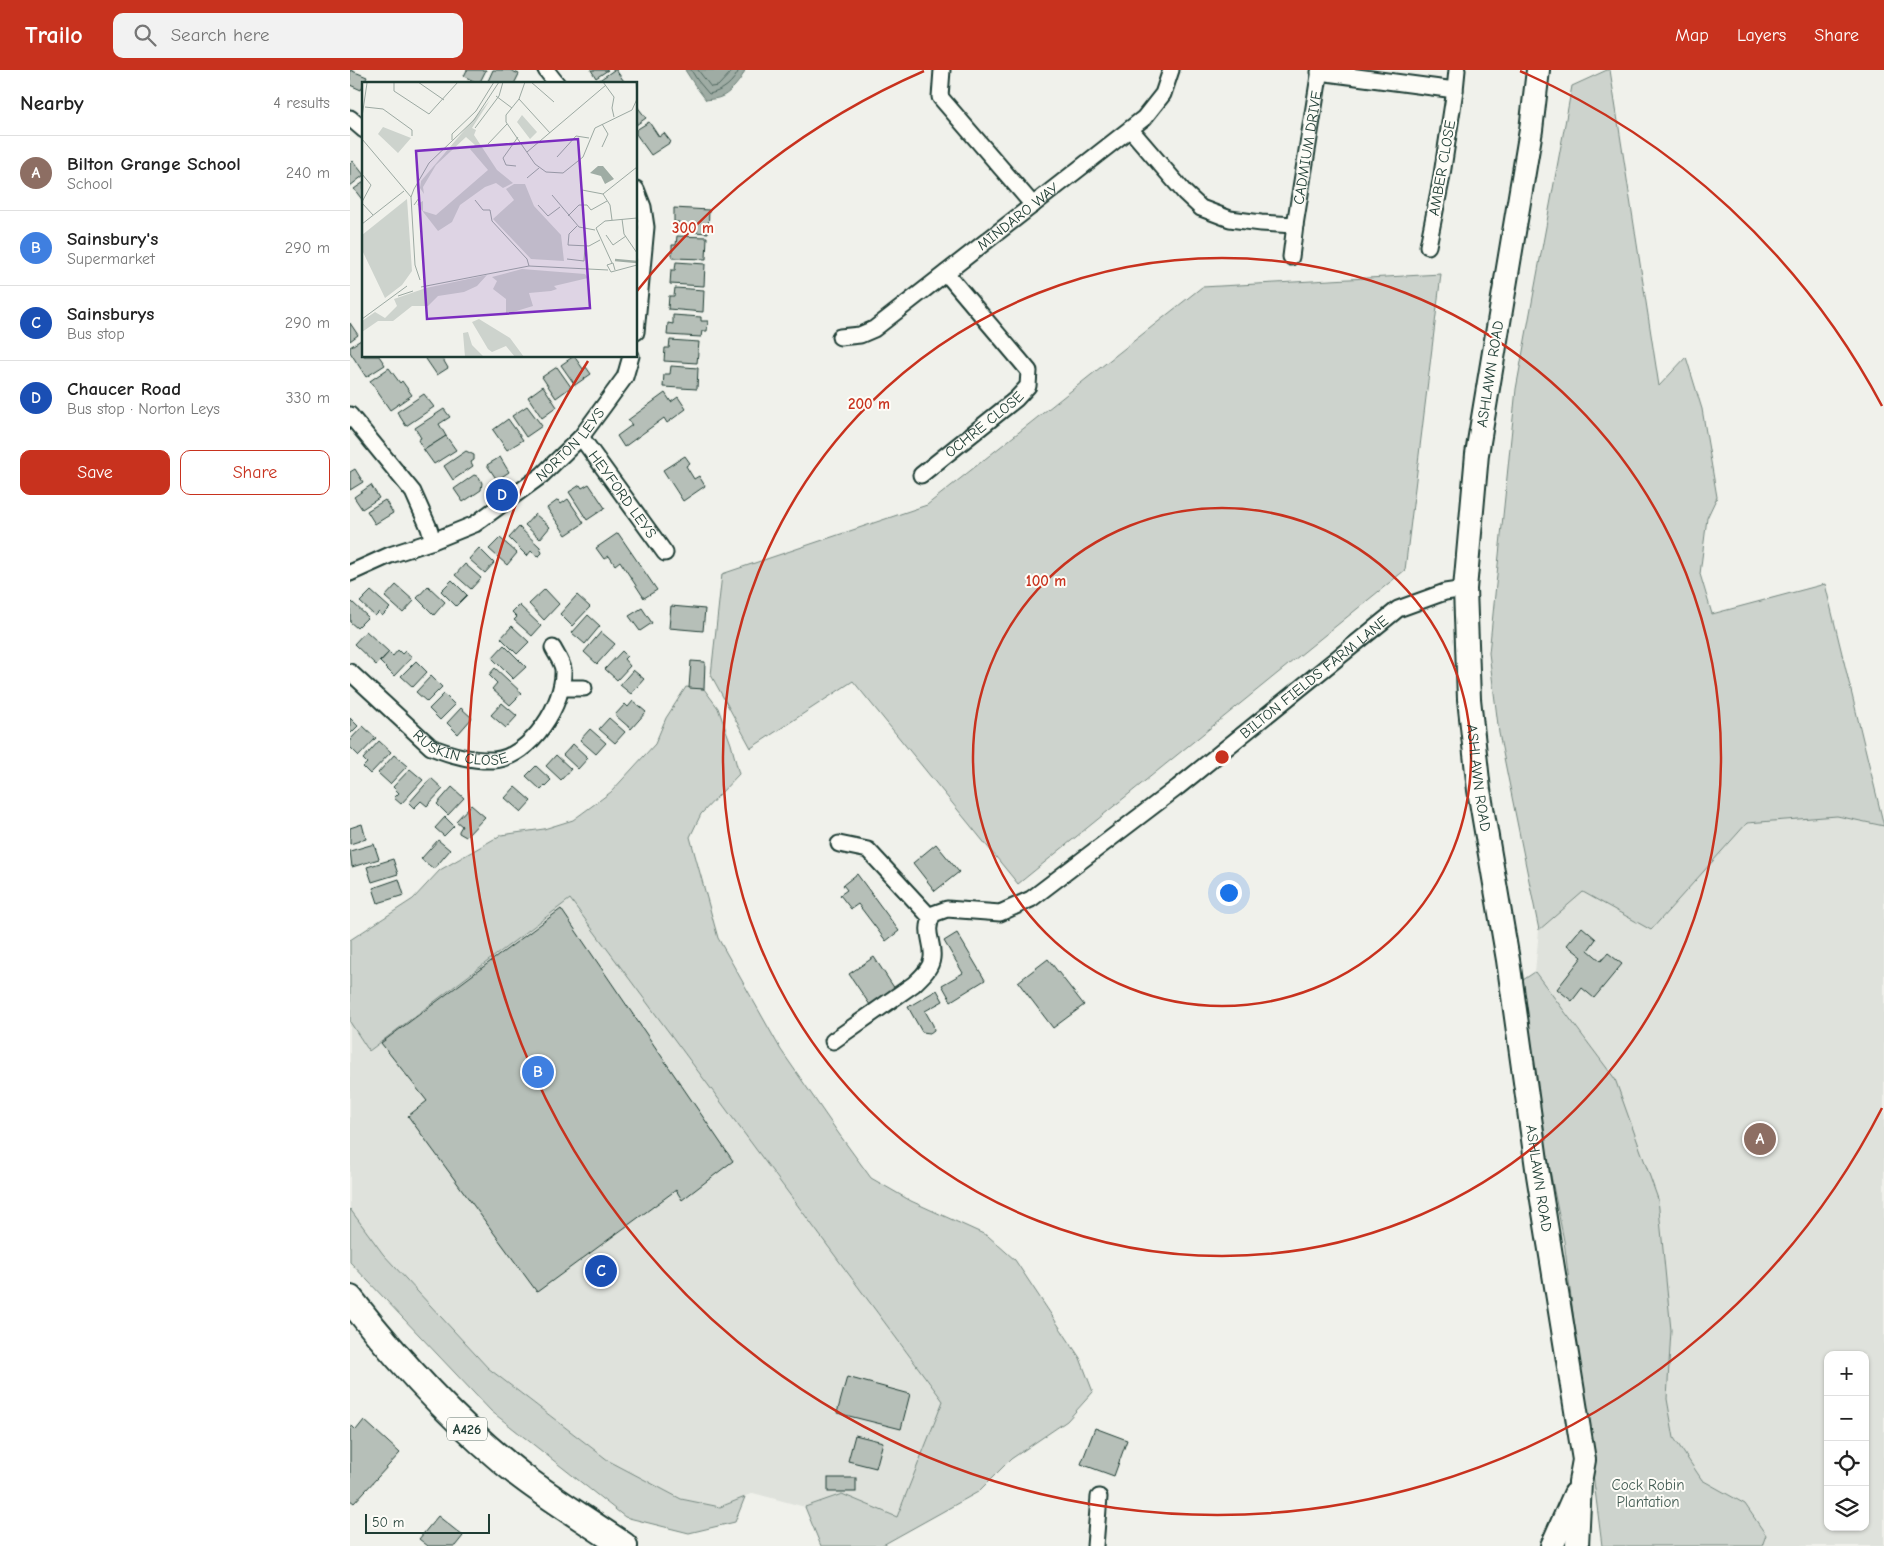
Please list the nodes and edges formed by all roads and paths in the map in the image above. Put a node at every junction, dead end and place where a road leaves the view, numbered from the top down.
1 (546, 70) edge
2 (942, 70) edge
3 (1171, 70) edge
4 (1457, 70) edge
5 (1538, 70) edge
6 (1320, 71) edge
7 (555, 82) edge
8 (1455, 90) junction
9 (350, 118) edge
10 (362, 128) edge
11 (1130, 129) junction
12 (638, 194) edge
13 (1033, 205) junction
14 (1295, 225) junction
15 (1428, 246) dead end
16 (1290, 257) dead end
17 (946, 273) junction
18 (638, 311) edge
19 (840, 337) dead end
20 (631, 358) edge
21 (350, 415) edge
22 (581, 437) junction
23 (920, 475) dead end
24 (433, 541) junction
25 (665, 553) dead end
26 (350, 573) edge
27 (1465, 589) junction
28 (553, 648) dead end
29 (350, 672) edge
30 (562, 688) junction
31 (584, 688) dead end
32 (838, 844) dead end
33 (931, 918) junction
34 (833, 1041) dead end
35 (350, 1299) edge
36 (1580, 1482) junction
37 (1100, 1497) dead end
38 (616, 1540) edge
39 (645, 1546) edge
40 (1095, 1546) edge
41 (1552, 1546) edge
42 (1577, 1546) edge

1 - 7 street
2 - 13 street
3 - 11 street, MINDARO WAY
4 - 8 street, AMBER CLOSE
5 - 27 main road, ASHLAWN ROAD
6 - 8 street
6 - 14 street, CADMIUM DRIVE
8 - 15 street, AMBER CLOSE
9 - 10 street
11 - 13 street, MINDARO WAY
11 - 14 street, CADMIUM DRIVE
12 - 18 street
13 - 17 street, MINDARO WAY
14 - 16 street, CADMIUM DRIVE
17 - 19 street, MINDARO WAY
17 - 23 street, OCHRE CLOSE
20 - 22 street, NORTON LEYS
21 - 24 street
22 - 24 street, NORTON LEYS
22 - 25 street, HEYFORD LEYS
24 - 26 street, NORTON LEYS
27 - 33 street, BILTON FIELDS FARM LANE
27 - 36 main road, ASHLAWN ROAD
28 - 30 street, RUSKIN CLOSE
29 - 30 street, RUSKIN CLOSE
30 - 31 street
32 - 33 street
33 - 34 street
35 - 38 highway, A426
36 - 41 main road, ASHLAWN ROAD
36 - 42 main road, ASHLAWN ROAD
37 - 40 street
38 - 39 highway, A426

